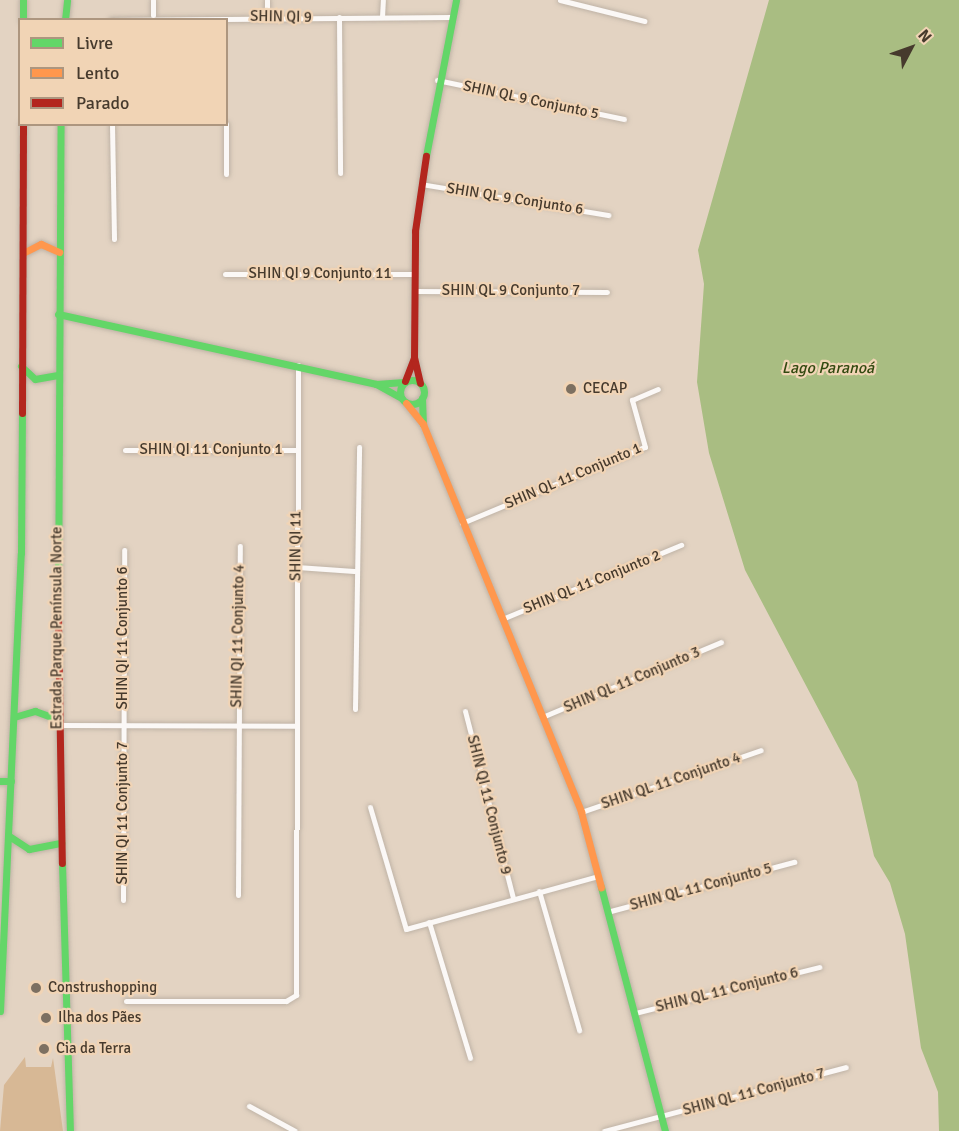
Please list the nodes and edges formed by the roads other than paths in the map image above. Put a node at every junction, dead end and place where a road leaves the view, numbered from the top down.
1 (23, 0) edge
2 (67, 0) edge
3 (153, 0) edge
4 (267, 0) edge
5 (382, 0) edge
6 (456, 0) edge
7 (560, 0) edge
8 (153, 15) junction
9 (267, 17) junction
10 (339, 17) junction
11 (382, 17) junction
12 (452, 17) junction
13 (23, 18) edge
14 (65, 18) edge
15 (122, 18) edge
16 (226, 18) edge
17 (644, 21) dead end
18 (437, 80) junction
19 (624, 119) dead end
20 (23, 126) edge
21 (61, 126) edge
22 (112, 126) edge
23 (226, 126) edge
24 (340, 173) dead end
25 (226, 174) dead end
26 (421, 184) junction
27 (608, 214) dead end
28 (114, 239) dead end
29 (59, 252) junction
30 (23, 253) junction
31 (225, 274) dead end
32 (414, 274) junction
33 (414, 291) junction
34 (607, 292) dead end
35 (58, 314) junction
36 (414, 357) junction
37 (21, 366) junction
38 (298, 366) junction
39 (58, 375) junction
40 (404, 382) junction
41 (420, 383) junction
42 (376, 384) junction
43 (658, 389) dead end
44 (422, 398) junction
45 (403, 400) junction
46 (423, 424) junction
47 (359, 447) dead end
48 (125, 450) dead end
49 (297, 450) junction
50 (462, 523) junction
51 (681, 545) dead end
52 (240, 546) dead end
53 (124, 550) dead end
54 (296, 567) junction
55 (355, 571) junction
56 (502, 619) junction
57 (721, 642) dead end
58 (355, 709) dead end
59 (465, 711) dead end
60 (14, 717) junction
61 (542, 717) junction
62 (57, 722) junction
63 (237, 725) junction
64 (123, 726) junction
65 (297, 726) junction
66 (761, 750) dead end
67 (0, 781) edge
68 (11, 781) junction
69 (370, 807) dead end
70 (581, 812) junction
71 (9, 836) junction
72 (61, 843) junction
73 (794, 862) dead end
74 (598, 876) junction
75 (539, 891) junction
76 (238, 895) dead end
77 (513, 898) junction
78 (123, 900) dead end
79 (607, 912) junction
80 (429, 922) junction
81 (819, 967) dead end
82 (126, 1001) dead end
83 (0, 1011) edge
84 (635, 1013) junction
85 (579, 1030) dead end
86 (470, 1058) dead end
87 (846, 1067) dead end
88 (249, 1106) dead end
89 (662, 1116) junction
90 (70, 1131) edge
91 (295, 1131) edge
92 (604, 1131) edge
93 (665, 1131) edge

1 - 13 main road
2 - 14 main road
3 - 8 street
4 - 9 street
5 - 11 street
6 - 12 main road
7 - 17 street
8 - 15 street, SHIN QI 9
8 - 16 street, SHIN QI 9
9 - 10 street, SHIN QI 9
9 - 16 street, SHIN QI 9
10 - 11 street, SHIN QI 9
10 - 24 street
11 - 12 street, SHIN QI 9
12 - 18 main road
18 - 19 street, SHIN QL 9 Conjunto 5
18 - 26 main road
20 - 30 main road
21 - 29 main road, Estrada Parque Península Norte
22 - 28 street
23 - 25 street
26 - 27 street, SHIN QL 9 Conjunto 6
26 - 32 main road
29 - 30 main road
29 - 35 main road, Estrada Parque Península Norte
30 - 37 main road
31 - 32 street, SHIN QI 9 Conjunto 11
32 - 33 main road
33 - 34 street, SHIN QL 9 Conjunto 7
33 - 36 main road
35 - 38 main road
35 - 39 main road, Estrada Parque Península Norte
36 - 40 main road
36 - 41 main road
37 - 39 main road
37 - 60 main road
38 - 42 main road
38 - 49 street, SHIN QI 11
39 - 62 main road, Estrada Parque Península Norte
40 - 41 main road
40 - 42 main road
40 - 45 main road
41 - 44 main road
42 - 45 main road
43 - 50 street, SHIN QL 11 Conjunto 1
44 - 45 main road
44 - 46 main road
45 - 46 main road
46 - 50 main road
47 - 55 street
48 - 49 street, SHIN QI 11 Conjunto 1
49 - 54 street, SHIN QI 11
50 - 56 main road
51 - 56 street, SHIN QL 11 Conjunto 2
52 - 63 street, SHIN QI 11 Conjunto 4
53 - 64 street, SHIN QI 11 Conjunto 6
54 - 55 street
54 - 65 street, SHIN QI 11
55 - 58 street
56 - 61 main road
57 - 61 street, SHIN QL 11 Conjunto 3
59 - 77 street, SHIN QI 11 Conjunto 9
60 - 62 main road
60 - 68 main road
61 - 70 main road
62 - 64 street
62 - 72 main road, Estrada Parque Península Norte
63 - 64 street
63 - 65 street
63 - 76 street, SHIN QI 11 Conjunto 4
64 - 78 street, SHIN QI 11 Conjunto 7
65 - 82 street, SHIN QI 11
66 - 70 street, SHIN QL 11 Conjunto 4
67 - 68 main road
68 - 71 main road
69 - 80 street
70 - 74 main road
71 - 72 main road
71 - 83 main road
72 - 90 main road, Estrada Parque Península Norte
73 - 79 street, SHIN QL 11 Conjunto 5
74 - 75 street
74 - 79 main road
75 - 77 street
75 - 85 street
77 - 80 street
79 - 84 main road
80 - 86 street
81 - 84 street, SHIN QL 11 Conjunto 6
84 - 89 main road
87 - 89 street, SHIN QL 11 Conjunto 7
88 - 91 street
89 - 92 street, SHIN QL 11 Conjunto 7
89 - 93 main road

